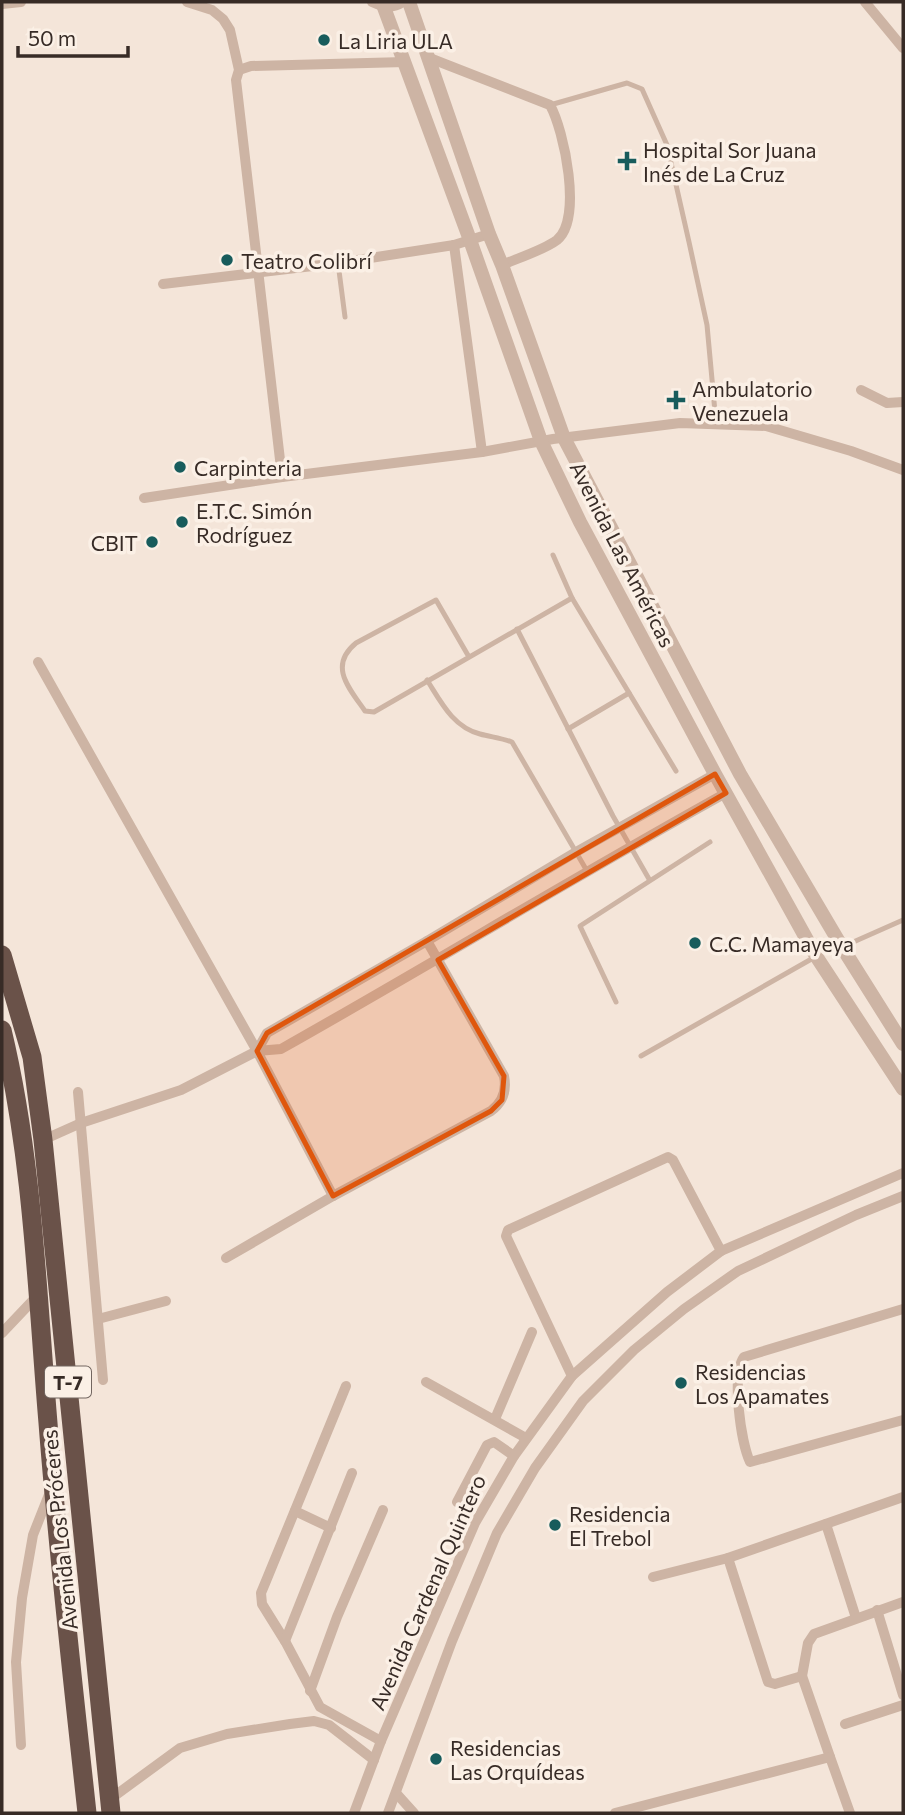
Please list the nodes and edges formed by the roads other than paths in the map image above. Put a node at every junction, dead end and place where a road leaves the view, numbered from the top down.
1 (22, 2) edge
2 (187, 2) edge
3 (403, 2) edge
4 (409, 2) edge
5 (865, 2) edge
6 (379, 4) edge
7 (2, 5) edge
8 (903, 48) edge
9 (427, 58) junction
10 (405, 62) junction
11 (239, 70) junction
12 (550, 105) junction
13 (488, 234) junction
14 (470, 240) junction
15 (454, 245) junction
16 (338, 263) junction
17 (502, 265) junction
18 (259, 273) junction
19 (163, 284) dead end
20 (345, 317) dead end
21 (861, 390) dead end
22 (903, 402) edge
23 (716, 424) junction
24 (564, 438) junction
25 (541, 441) junction
26 (482, 452) junction
27 (903, 471) edge
28 (282, 477) junction
29 (144, 498) dead end
30 (552, 555) dead end
31 (572, 598) junction
32 (517, 629) junction
33 (469, 657) junction
34 (38, 662) dead end
35 (427, 680) junction
36 (629, 693) junction
37 (568, 729) junction
38 (677, 771) dead end
39 (715, 774) junction
40 (726, 793) junction
41 (621, 828) junction
42 (710, 842) dead end
43 (631, 845) junction
44 (576, 852) junction
45 (587, 871) junction
46 (649, 880) junction
47 (903, 920) edge
48 (427, 941) junction
49 (842, 947) junction
50 (2, 955) edge
51 (817, 956) junction
52 (438, 960) junction
53 (616, 1002) dead end
54 (2, 1030) edge
55 (903, 1044) edge
56 (257, 1051) junction
57 (641, 1056) dead end
58 (903, 1089) edge
59 (78, 1092) dead end
60 (81, 1123) junction
61 (43, 1140) junction
62 (903, 1173) edge
63 (333, 1196) junction
64 (903, 1196) edge
65 (721, 1251) junction
66 (226, 1258) dead end
67 (38, 1295) junction
68 (166, 1301) dead end
69 (903, 1309) edge
70 (97, 1319) junction
71 (532, 1332) dead end
72 (2, 1333) edge
73 (572, 1376) junction
74 (103, 1380) dead end
75 (426, 1382) dead end
76 (346, 1387) dead end
77 (495, 1419) junction
78 (903, 1420) edge
79 (526, 1438) junction
80 (514, 1456) junction
81 (352, 1473) dead end
82 (53, 1486) junction
83 (903, 1497) edge
84 (457, 1502) dead end
85 (383, 1510) dead end
86 (295, 1511) junction
87 (826, 1524) junction
88 (331, 1528) junction
89 (728, 1558) junction
90 (653, 1577) dead end
91 (903, 1602) edge
92 (877, 1610) junction
93 (856, 1618) junction
94 (285, 1641) junction
95 (802, 1676) junction
96 (310, 1691) junction
97 (903, 1695) edge
98 (903, 1705) edge
99 (845, 1724) dead end
100 (382, 1741) junction
101 (21, 1745) dead end
102 (830, 1757) junction
103 (374, 1760) junction
104 (396, 1793) junction
105 (110, 1807) edge
106 (87, 1813) edge
107 (354, 1813) edge
108 (388, 1813) edge
109 (414, 1813) edge
110 (615, 1813) edge
111 (850, 1813) edge

1 - 7 street
2 - 11 street
3 - 6 street
4 - 9 street, Avenida Las Américas
5 - 8 street
6 - 10 street, Avenida Las Américas
9 - 12 street
9 - 13 street, Avenida Las Américas
10 - 11 street
10 - 14 street, Avenida Las Américas
11 - 18 street
12 - 17 street
12 - 23 lane
13 - 14 street
13 - 17 street, Avenida Las Américas
14 - 15 street
14 - 25 street, Avenida Las Américas
15 - 16 street
15 - 26 street
16 - 18 street
16 - 20 lane
17 - 24 street, Avenida Las Américas
18 - 19 street
18 - 28 street
21 - 22 street
23 - 24 street
23 - 27 street
24 - 25 street
24 - 49 street, Avenida Las Américas
25 - 26 street
25 - 39 street, Avenida Las Américas
26 - 28 street
28 - 29 street
30 - 31 lane
31 - 32 lane
31 - 36 lane
32 - 33 lane
32 - 37 lane
33 - 35 lane
33 - 35 lane
34 - 56 street
35 - 44 lane
36 - 37 lane
36 - 38 lane
37 - 41 lane
39 - 40 street, Avenida Las Américas
39 - 41 street
40 - 43 street
40 - 51 street, Avenida Las Américas
41 - 43 lane
41 - 44 street
42 - 46 lane
43 - 45 street
43 - 46 lane
44 - 45 lane
44 - 48 street
45 - 52 street
46 - 53 lane
47 - 49 lane
48 - 52 street
48 - 56 street
49 - 55 street, Avenida Las Américas
50 - 61 highway, Avenida Los Próceres / T-7
51 - 57 lane
51 - 58 street, Avenida Las Américas
52 - 56 street
52 - 63 street
54 - 67 highway, Avenida Los Próceres / T-7
56 - 60 street
56 - 63 street
59 - 60 street
60 - 61 street
60 - 70 street
61 - 105 highway, Avenida Los Próceres / T-7
62 - 65 street, Avenida Cardenal Quintero
63 - 66 street
64 - 104 street, Avenida Cardenal Quintero
65 - 73 street, Avenida Cardenal Quintero
65 - 73 street
67 - 72 street
67 - 82 highway, Avenida Los Próceres / T-7
68 - 70 street
69 - 78 street
70 - 74 street
71 - 77 street
73 - 79 street, Avenida Cardenal Quintero
75 - 77 street
76 - 86 street
77 - 79 street
79 - 80 street, Avenida Cardenal Quintero
80 - 84 street
80 - 100 street, Avenida Cardenal Quintero
81 - 88 street
82 - 101 street
82 - 106 highway, Avenida Los Próceres / T-7
83 - 87 street
85 - 96 street
86 - 88 street
86 - 94 street
87 - 89 street
87 - 93 street
88 - 94 street
89 - 90 street
89 - 95 street
91 - 92 street
92 - 93 street
92 - 97 street
93 - 95 street
94 - 96 street
95 - 102 street
96 - 100 street
98 - 99 street
100 - 103 street, Avenida Cardenal Quintero
102 - 110 street
102 - 111 street
103 - 105 street
103 - 107 street, Avenida Cardenal Quintero
104 - 108 street, Avenida Cardenal Quintero
104 - 109 street

